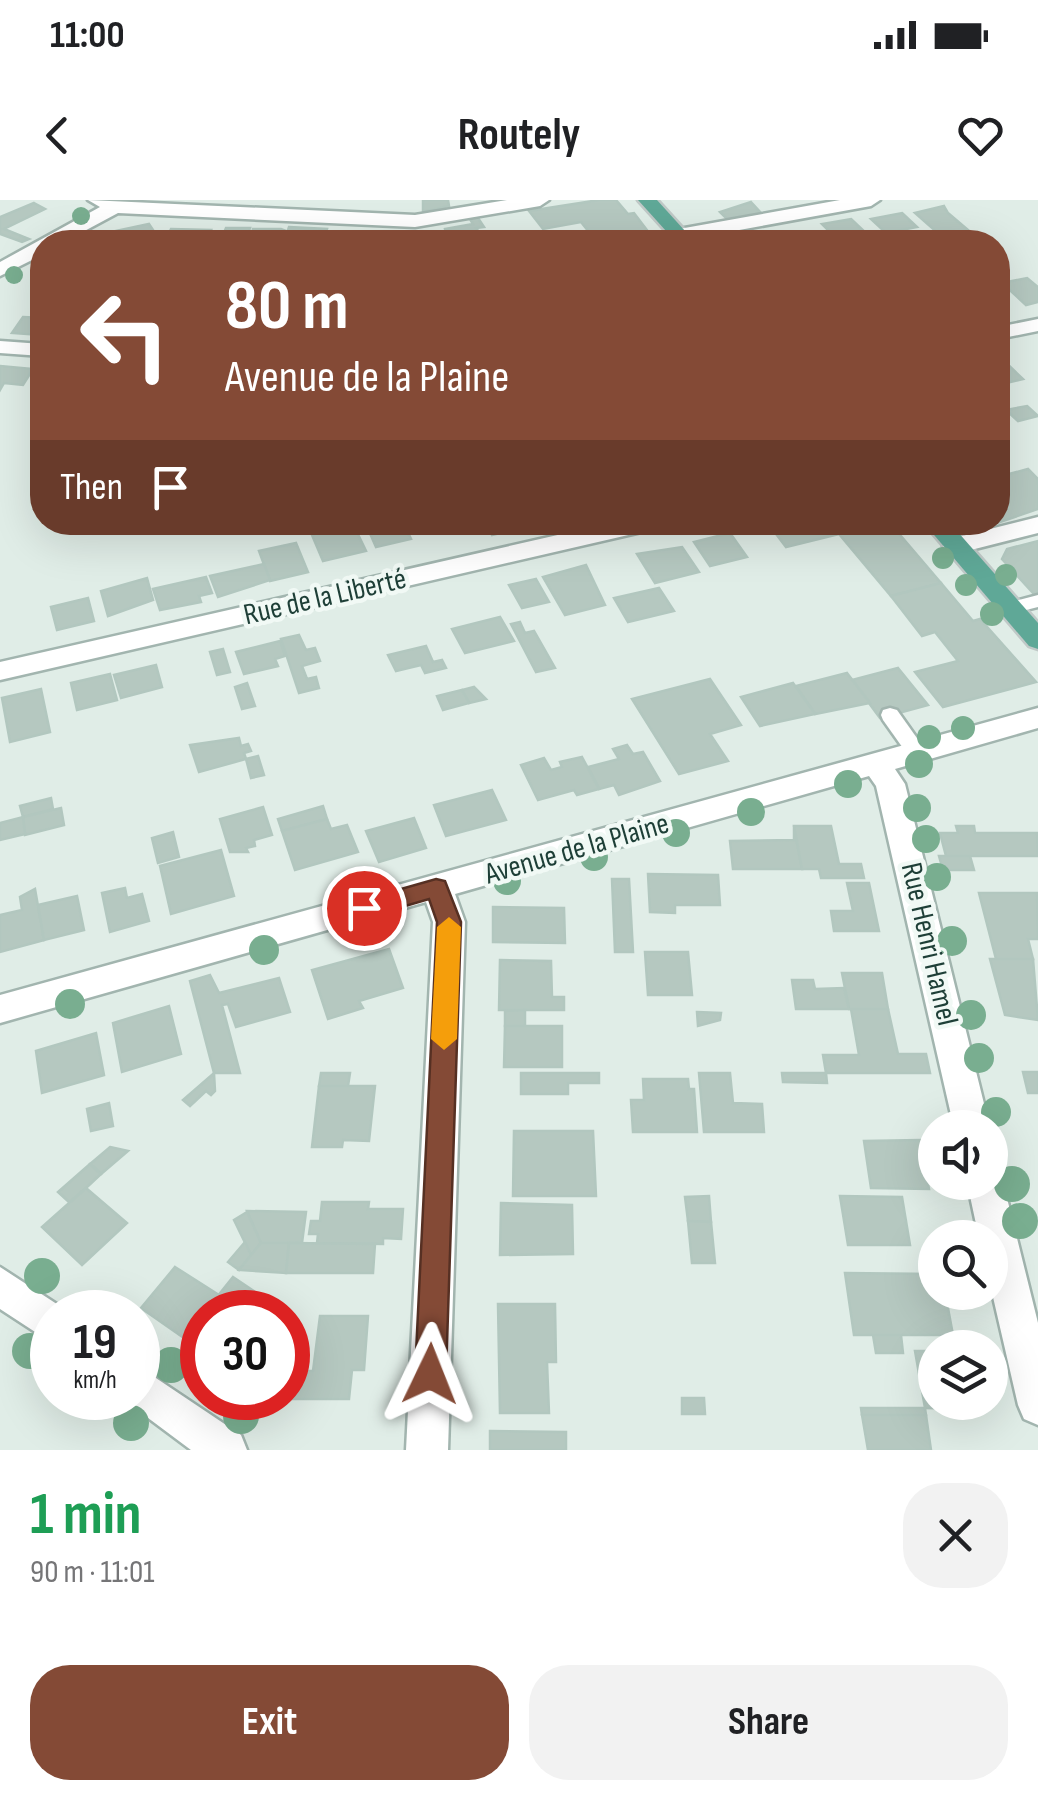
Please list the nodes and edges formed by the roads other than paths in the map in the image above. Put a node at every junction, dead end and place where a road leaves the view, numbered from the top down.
1 (540, 200) edge
2 (647, 200) edge
3 (871, 200) edge
4 (114, 202) edge
5 (489, 205) edge
6 (70, 230) edge
7 (674, 230) edge
8 (726, 230) edge
9 (30, 254) edge
10 (0, 270) edge
11 (1038, 325) edge
12 (1010, 331) edge
13 (0, 347) edge
14 (30, 349) edge
15 (1038, 526) edge
16 (1010, 533) edge
17 (593, 535) edge
18 (946, 535) edge
19 (1001, 535) edge
20 (955, 546) junction
21 (1038, 601) edge
22 (1010, 608) junction
23 (1038, 640) edge
24 (0, 671) edge
25 (890, 715) dead end
26 (1038, 718) edge
27 (917, 753) junction
28 (877, 764) junction
29 (436, 888) junction
30 (0, 1009) edge
31 (968, 1110) edge
32 (989, 1200) edge
33 (0, 1286) edge
34 (30, 1308) edge
35 (160, 1402) edge
36 (1038, 1405) edge
37 (226, 1450) edge
38 (427, 1450) edge

1 - 5 street
2 - 7 main road
3 - 8 street
4 - 5 street
4 - 6 street
9 - 10 street
11 - 12 street
13 - 14 street
15 - 16 street
17 - 24 street, Rue de la Liberté
18 - 20 main road
19 - 20 street
20 - 22 main road
21 - 22 lane
22 - 23 main road
25 - 27 lane
26 - 27 street, Avenue de la Plaine
27 - 28 street, Avenue de la Plaine
28 - 29 street, Avenue de la Plaine
28 - 31 street, Rue Henri Hamel
29 - 30 street, Avenue de la Plaine
29 - 38 street
32 - 36 street
33 - 34 street
35 - 37 street

